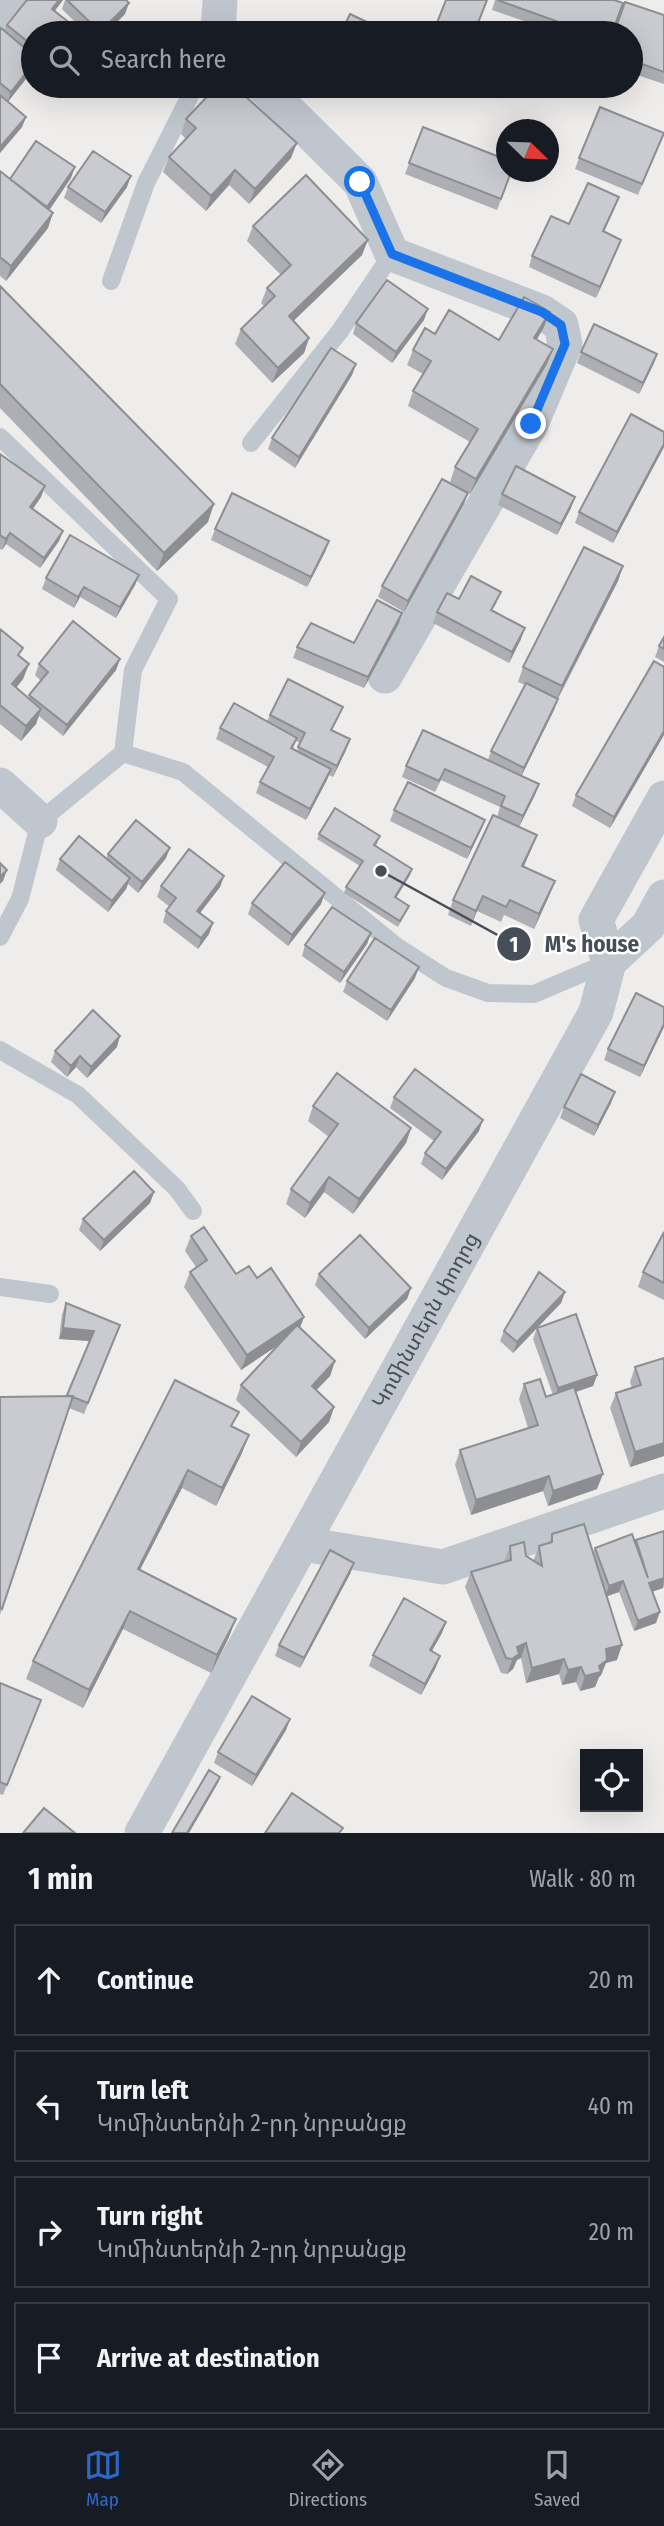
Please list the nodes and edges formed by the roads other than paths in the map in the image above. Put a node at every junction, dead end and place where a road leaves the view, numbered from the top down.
1 (19, 0) edge
2 (220, 0) edge
3 (0, 21) edge
4 (219, 21) edge
5 (189, 98) edge
6 (274, 98) edge
7 (392, 254) junction
8 (111, 281) dead end
9 (0, 437) edge
10 (251, 443) dead end
11 (385, 676) dead end
12 (123, 754) junction
13 (0, 785) edge
14 (664, 798) edge
15 (40, 821) junction
16 (664, 897) edge
17 (0, 937) edge
18 (609, 962) junction
19 (0, 1050) edge
20 (193, 1211) dead end
21 (0, 1287) edge
22 (50, 1294) dead end
23 (664, 1491) edge
24 (303, 1544) junction
25 (142, 1833) edge

1 - 3 street
2 - 4 street
5 - 8 lane
6 - 7 street
7 - 10 lane
7 - 11 street
9 - 12 lane
12 - 15 lane
12 - 18 lane
13 - 15 street
14 - 18 street
15 - 17 lane
16 - 18 street
18 - 24 street, Կոմինտերն փողոց
19 - 20 lane
21 - 22 lane
23 - 24 street
24 - 25 street, Կոմինտերն փողոց

